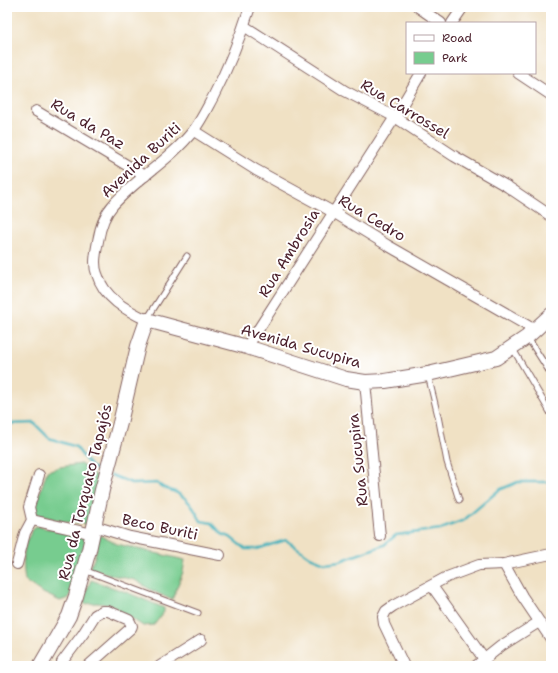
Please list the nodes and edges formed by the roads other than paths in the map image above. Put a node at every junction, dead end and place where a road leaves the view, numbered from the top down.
1 (250, 7) edge
2 (418, 7) edge
3 (463, 7) edge
4 (440, 22) edge
5 (453, 22) edge
6 (244, 26) junction
7 (420, 74) edge
8 (520, 74) edge
9 (551, 94) edge
10 (36, 111) dead end
11 (395, 117) junction
12 (194, 131) junction
13 (146, 176) junction
14 (333, 212) junction
15 (551, 216) edge
16 (188, 256) dead end
17 (551, 315) edge
18 (147, 320) junction
19 (531, 334) junction
20 (247, 347) junction
21 (512, 348) junction
22 (428, 374) junction
23 (551, 374) edge
24 (365, 382) junction
25 (551, 414) edge
26 (39, 475) dead end
27 (459, 500) dead end
28 (32, 520) junction
29 (94, 530) junction
30 (380, 536) dead end
31 (551, 554) edge
32 (220, 555) dead end
33 (17, 564) dead end
34 (504, 564) junction
35 (83, 570) junction
36 (432, 586) junction
37 (198, 613) dead end
38 (539, 622) junction
39 (551, 639) edge
40 (201, 640) dead end
41 (51, 648) junction
42 (64, 664) edge
43 (482, 664) edge
44 (40, 666) edge
45 (88, 666) edge
46 (160, 666) edge
47 (404, 666) edge

1 - 6 street, Avenida Buriti
2 - 4 street
3 - 5 street
6 - 11 street, Rua Carrossel
6 - 12 street, Avenida Buriti
7 - 11 street, Rua Ambrosia
8 - 9 street
10 - 13 street, Rua da Paz
11 - 14 street, Rua Ambrosia
11 - 15 street, Rua Carrossel
12 - 13 street, Avenida Buriti
12 - 14 street, Rua Cedro
13 - 18 street, Avenida Buriti
14 - 19 street, Rua Cedro
14 - 20 street, Rua Ambrosia
16 - 18 lane
17 - 19 street, Avenida Sucupira
18 - 20 street, Avenida Sucupira
18 - 29 street, Rua da Torquato Tapajós
19 - 21 street, Avenida Sucupira
19 - 23 lane
20 - 24 street, Avenida Sucupira
21 - 22 street, Avenida Sucupira
21 - 25 lane
22 - 24 street, Avenida Sucupira
22 - 27 lane
24 - 30 street, Rua Sucupira
26 - 28 street
28 - 29 street, Beco Buriti
28 - 33 street
29 - 32 street, Beco Buriti
29 - 35 street, Rua da Torquato Tapajós
31 - 34 street
34 - 36 street
34 - 38 street
35 - 37 lane
35 - 41 street, Rua da Torquato Tapajós
36 - 43 street
36 - 47 street
38 - 39 street
38 - 43 street
40 - 46 street
41 - 42 street
41 - 44 street, Rua da Torquato Tapajós
42 - 45 street

